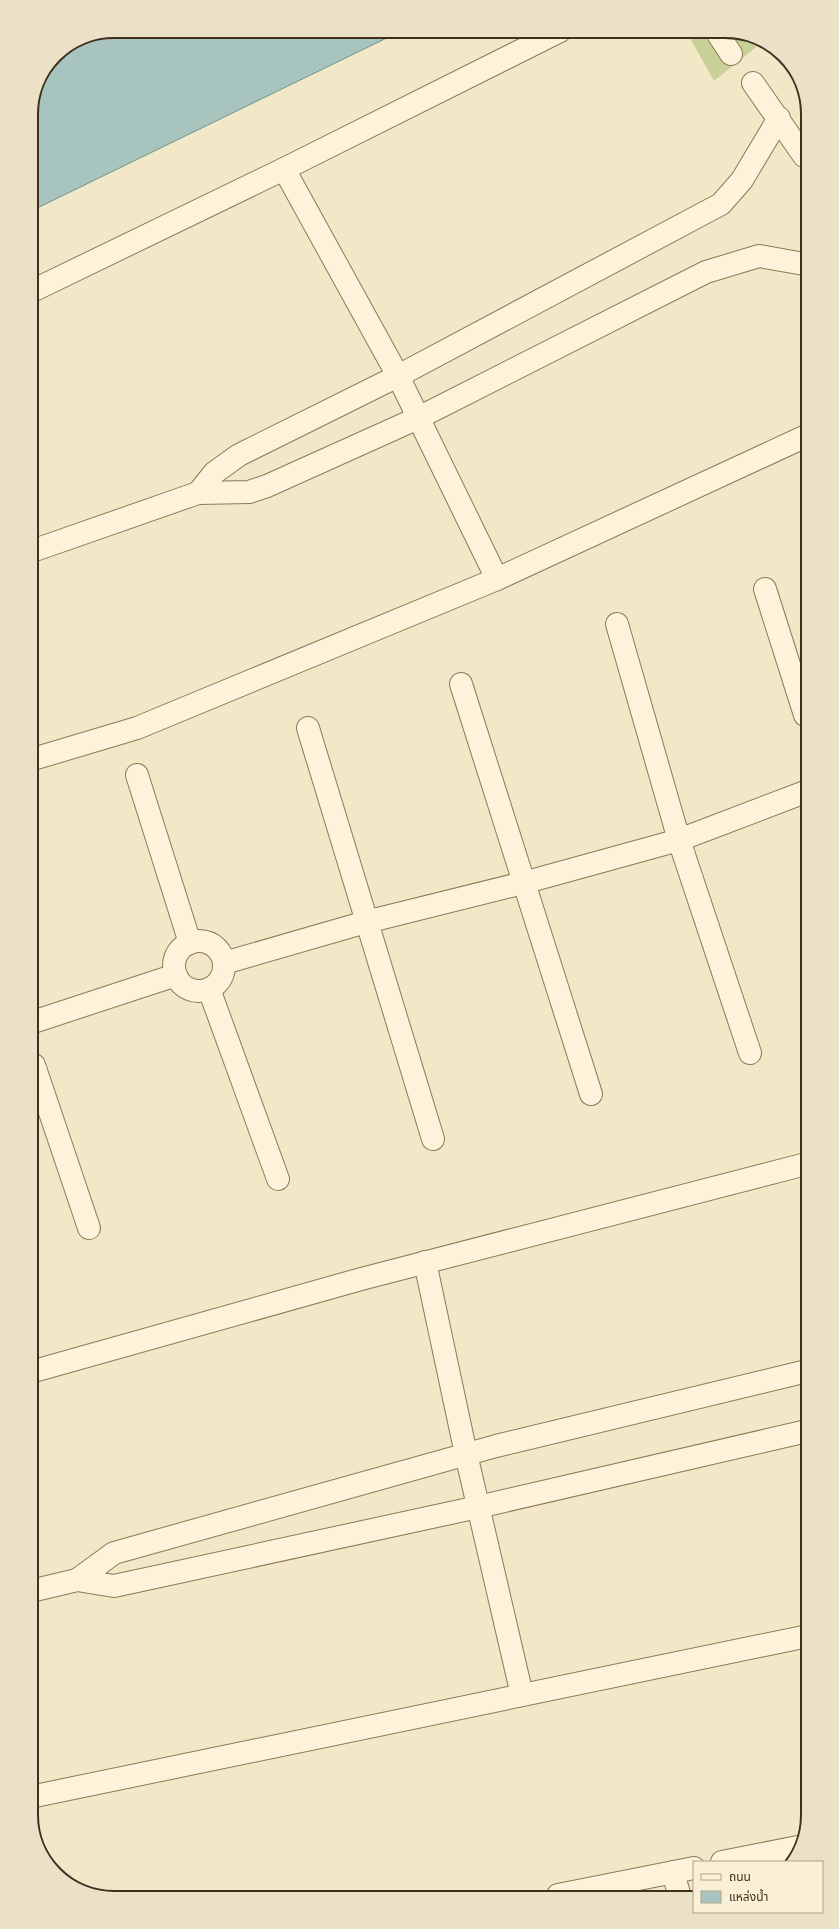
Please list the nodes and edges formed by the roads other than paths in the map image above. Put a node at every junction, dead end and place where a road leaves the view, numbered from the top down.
1 (546, 38) edge
2 (721, 38) edge
3 (731, 54) dead end
4 (753, 83) dead end
5 (779, 118) junction
6 (801, 151) edge
7 (284, 169) junction
8 (801, 263) edge
9 (38, 288) edge
10 (398, 376) junction
11 (418, 418) junction
12 (801, 438) edge
13 (198, 493) junction
14 (38, 549) edge
15 (497, 579) junction
16 (765, 588) dead end
17 (617, 624) dead end
18 (461, 684) dead end
19 (801, 702) edge
20 (308, 728) dead end
21 (38, 758) edge
22 (137, 775) dead end
23 (801, 794) edge
24 (679, 840) junction
25 (523, 883) junction
26 (366, 922) junction
27 (190, 943) junction
28 (224, 963) junction
29 (176, 975) junction
30 (209, 989) junction
31 (38, 1020) edge
32 (750, 1053) dead end
33 (38, 1077) edge
34 (591, 1094) dead end
35 (433, 1139) dead end
36 (801, 1165) edge
37 (278, 1180) dead end
38 (88, 1228) dead end
39 (425, 1262) junction
40 (38, 1370) edge
41 (801, 1372) edge
42 (801, 1432) edge
43 (466, 1454) junction
44 (478, 1507) junction
45 (77, 1580) junction
46 (38, 1589) edge
47 (801, 1637) edge
48 (522, 1695) junction
49 (38, 1795) edge
50 (793, 1848) edge
51 (727, 1861) edge
52 (684, 1870) edge
53 (578, 1891) edge
54 (680, 1891) edge

1 - 7 street
2 - 3 street
4 - 5 street
5 - 6 street
5 - 10 street
7 - 9 street
7 - 10 street
8 - 11 street
10 - 11 street
10 - 13 street
11 - 13 street
11 - 15 street
12 - 15 street
13 - 14 street
15 - 21 street
16 - 19 street
17 - 24 street
18 - 25 street
20 - 26 street
22 - 27 street
23 - 24 street
24 - 25 street
24 - 32 street
25 - 26 street
25 - 34 street
26 - 28 street
26 - 35 street
27 - 28 street
27 - 29 street
28 - 30 street
29 - 30 street
29 - 31 street
30 - 37 street
33 - 38 street
36 - 39 street
39 - 40 street
39 - 43 street
41 - 43 street
42 - 44 street
43 - 44 street
43 - 45 street
44 - 45 street
44 - 48 street
45 - 46 street
47 - 48 street
48 - 49 street
50 - 51 street
52 - 53 street
52 - 54 street

